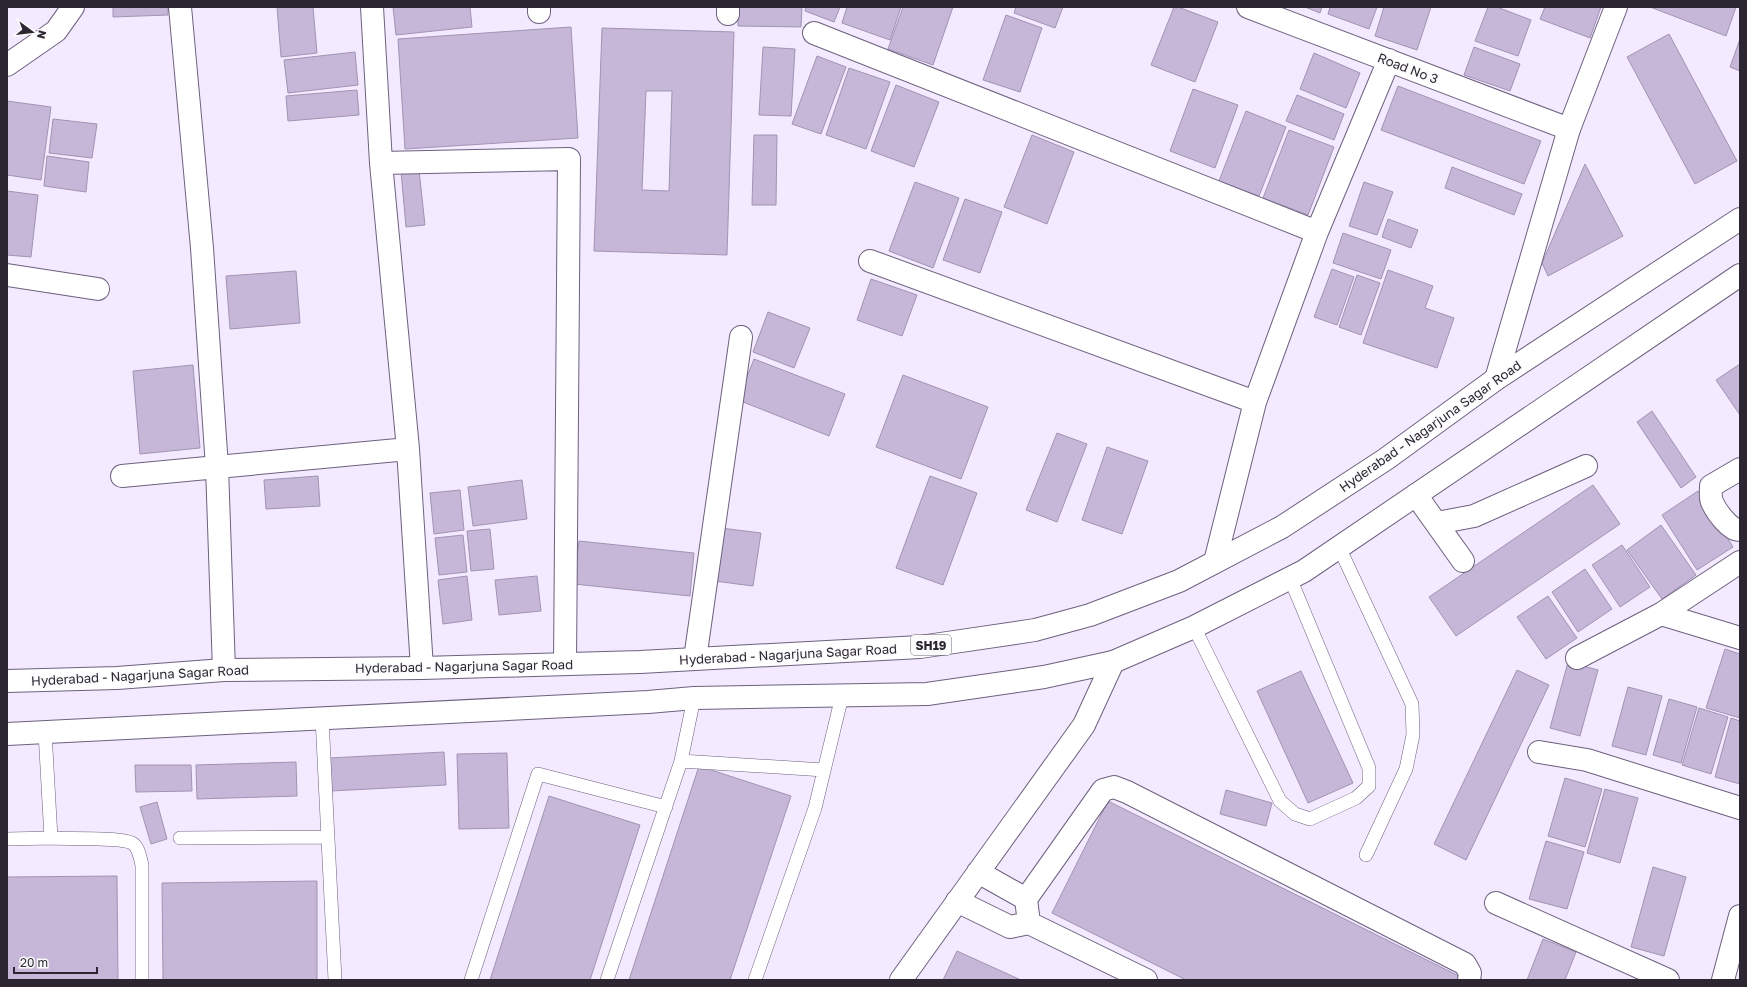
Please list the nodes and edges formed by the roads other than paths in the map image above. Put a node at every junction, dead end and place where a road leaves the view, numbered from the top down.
1 (73, 7) edge
2 (180, 7) edge
3 (372, 7) edge
4 (1249, 7) edge
5 (1616, 7) edge
6 (814, 33) dead end
7 (1389, 60) junction
8 (7, 65) edge
9 (1569, 129) junction
10 (381, 163) junction
11 (1740, 219) edge
12 (1317, 232) junction
13 (870, 261) dead end
14 (1740, 274) edge
15 (7, 275) edge
16 (98, 289) dead end
17 (742, 337) dead end
18 (1496, 379) junction
19 (1255, 402) junction
20 (408, 449) junction
21 (1586, 466) dead end
22 (217, 467) junction
23 (1740, 469) edge
24 (122, 476) dead end
25 (1416, 495) junction
26 (1437, 523) junction
27 (1740, 530) edge
28 (1339, 547) junction
29 (1463, 561) dead end
30 (1215, 562) junction
31 (1740, 562) edge
32 (1290, 578) junction
33 (1661, 614) junction
34 (1194, 626) junction
35 (1740, 638) edge
36 (1577, 658) dead end
37 (695, 659) junction
38 (1113, 662) junction
39 (565, 664) junction
40 (422, 668) junction
41 (224, 670) junction
42 (7, 682) edge
43 (842, 696) junction
44 (694, 698) junction
45 (322, 718) junction
46 (45, 732) junction
47 (7, 734) edge
48 (1539, 752) dead end
49 (682, 761) junction
50 (824, 770) junction
51 (666, 807) junction
52 (1740, 808) edge
53 (328, 837) junction
54 (51, 838) junction
55 (180, 838) dead end
56 (7, 839) edge
57 (1366, 855) dead end
58 (978, 872) junction
59 (1026, 898) junction
60 (957, 901) junction
61 (1496, 903) dead end
62 (1740, 916) edge
63 (1028, 923) junction
64 (142, 980) edge
65 (335, 980) edge
66 (471, 980) edge
67 (608, 980) edge
68 (755, 980) edge
69 (901, 980) edge
70 (1146, 980) edge
71 (1469, 980) edge
72 (1668, 980) edge
73 (1723, 980) edge

1 - 8 street
2 - 22 street
3 - 10 street
4 - 7 street, Road No 3
5 - 9 street
6 - 12 street
7 - 9 street, Road No 3
7 - 12 street
9 - 18 street
10 - 20 street
10 - 39 street
11 - 18 street, Hyderabad - Nagarjuna Sagar Road / SH19
12 - 19 street
13 - 19 street
14 - 25 street
15 - 16 street
17 - 37 street
18 - 30 street, Hyderabad - Nagarjuna Sagar Road / SH19
19 - 30 street
20 - 22 street
20 - 40 street
21 - 26 street
22 - 24 street
22 - 41 street
23 - 27 street
25 - 26 street
25 - 28 street
26 - 29 street
28 - 32 street
28 - 57 lane
30 - 37 street, Hyderabad - Nagarjuna Sagar Road / SH19
31 - 33 street
32 - 34 street
32 - 34 lane
33 - 35 street
33 - 36 street
34 - 38 street
37 - 39 street, Hyderabad - Nagarjuna Sagar Road / SH19
38 - 43 street
38 - 58 street
39 - 40 street, Hyderabad - Nagarjuna Sagar Road / SH19
40 - 41 street, Hyderabad - Nagarjuna Sagar Road / SH19
41 - 42 street, Hyderabad - Nagarjuna Sagar Road / SH19
43 - 44 street
43 - 50 lane
44 - 45 street
44 - 49 lane
45 - 46 street
45 - 53 lane
46 - 47 street
46 - 54 lane
48 - 52 street
49 - 50 lane
49 - 51 lane
50 - 68 lane
51 - 66 lane
51 - 67 lane
53 - 55 lane
53 - 65 lane
54 - 56 lane
54 - 64 lane
58 - 59 street
58 - 60 street
59 - 63 street
59 - 71 street
60 - 63 street
60 - 69 street
61 - 72 street
62 - 73 street
63 - 70 street

